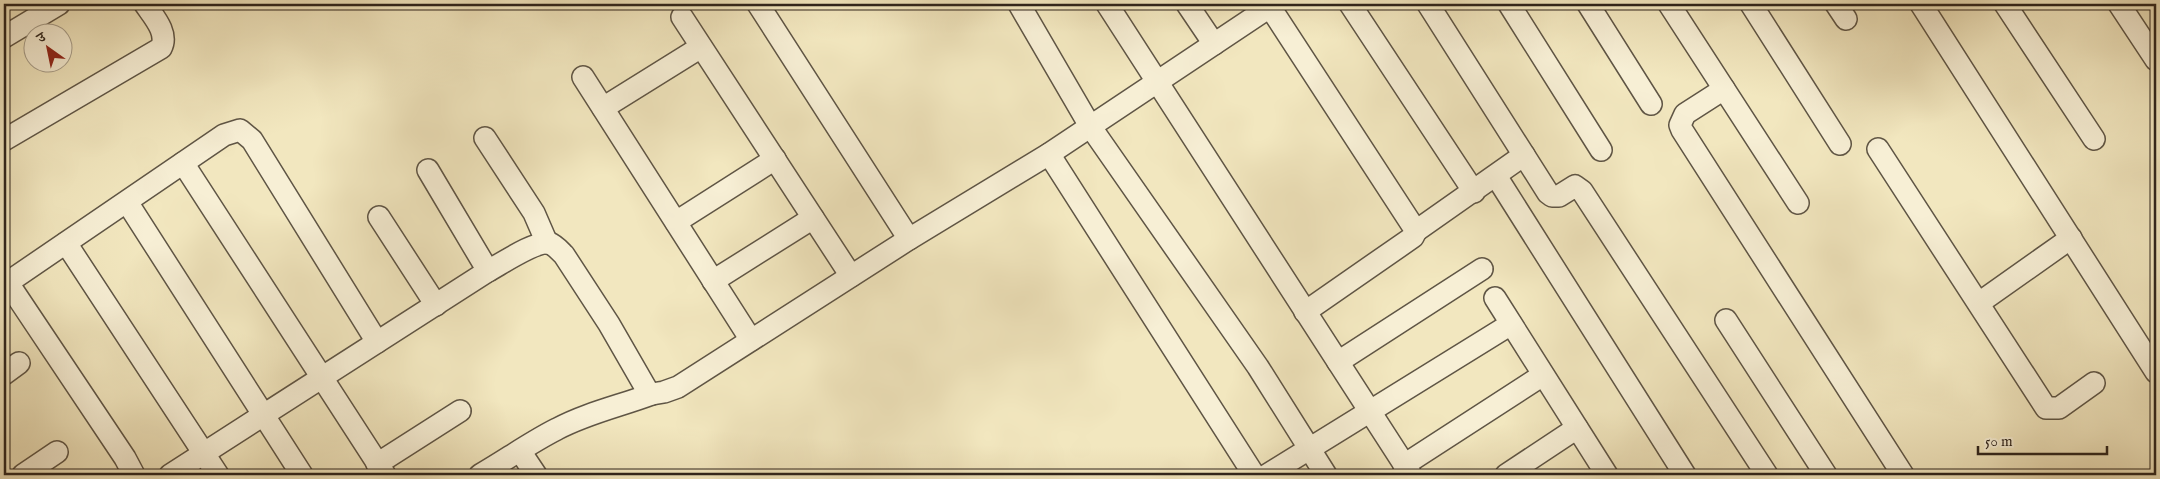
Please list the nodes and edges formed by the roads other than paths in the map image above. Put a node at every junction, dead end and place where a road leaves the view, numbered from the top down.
1 (59, 4) edge
2 (145, 4) edge
3 (758, 4) edge
4 (1019, 4) edge
5 (1107, 4) edge
6 (1187, 4) edge
7 (1350, 4) edge
8 (1428, 4) edge
9 (1509, 4) edge
10 (1588, 4) edge
11 (1669, 4) edge
12 (1751, 4) edge
13 (1921, 4) edge
14 (2005, 4) edge
15 (2120, 4) edge
16 (1271, 5) edge
17 (682, 17) dead end
18 (4, 37) edge
19 (1214, 44) junction
20 (701, 47) junction
21 (2156, 60) edge
22 (583, 77) dead end
23 (1157, 82) junction
24 (1724, 89) junction
25 (1651, 104) dead end
26 (603, 108) junction
27 (1090, 126) junction
28 (485, 138) dead end
29 (2094, 139) dead end
30 (4, 140) edge
31 (1840, 144) dead end
32 (1878, 149) dead end
33 (1602, 150) dead end
34 (1049, 154) junction
35 (1524, 154) junction
36 (775, 159) junction
37 (183, 163) junction
38 (428, 170) dead end
39 (1496, 176) junction
40 (1474, 192) junction
41 (127, 202) junction
42 (1798, 203) dead end
43 (379, 217) dead end
44 (814, 218) junction
45 (676, 222) junction
46 (1416, 231) junction
47 (2070, 238) junction
48 (910, 239) junction
49 (66, 243) junction
50 (547, 243) junction
51 (1482, 269) dead end
52 (488, 271) junction
53 (851, 276) junction
54 (713, 281) junction
55 (6, 284) edge
56 (1495, 298) dead end
57 (1980, 304) junction
58 (436, 305) junction
59 (1305, 312) junction
60 (1726, 320) dead end
61 (1512, 324) junction
62 (751, 340) junction
63 (378, 342) junction
64 (1338, 362) junction
65 (2156, 372) edge
66 (1544, 375) junction
67 (321, 377) junction
68 (2094, 383) dead end
69 (652, 394) junction
70 (460, 411) dead end
71 (1370, 412) junction
72 (264, 414) junction
73 (1577, 428) junction
74 (1310, 449) junction
75 (520, 451) junction
76 (57, 452) dead end
77 (203, 453) junction
78 (381, 469) edge
79 (1530, 469) edge
80 (1408, 470) edge
81 (23, 475) edge
82 (134, 475) edge
83 (170, 475) edge
84 (218, 475) edge
85 (302, 475) edge
86 (480, 475) edge
87 (536, 475) edge
88 (1254, 475) edge
89 (1267, 475) edge
90 (1326, 475) edge
91 (1506, 475) edge
92 (1607, 475) edge
93 (1685, 475) edge
94 (1767, 475) edge
95 (1826, 475) edge
96 (1903, 475) edge

1 - 18 street
2 - 30 street
3 - 48 street
4 - 27 street
5 - 23 street
6 - 19 street
7 - 40 street
8 - 35 street
9 - 33 street
10 - 25 street
11 - 24 street
12 - 31 street
13 - 47 street
14 - 29 street
15 - 21 street
16 - 19 street
16 - 46 street
17 - 20 street
19 - 23 street
20 - 26 street
20 - 36 street
22 - 26 street
23 - 27 street
23 - 59 street
24 - 42 street
24 - 96 street
26 - 45 street
27 - 34 street
27 - 74 street
28 - 50 street
32 - 57 street
34 - 48 street
34 - 88 street
35 - 39 street
35 - 94 street
36 - 44 street
36 - 45 street
37 - 41 street
37 - 63 street
37 - 67 street
38 - 52 street
39 - 40 street
39 - 93 street
40 - 46 street
41 - 49 street
41 - 72 street
43 - 58 street
44 - 53 street
44 - 54 street
45 - 54 street
46 - 59 street
47 - 57 street
47 - 65 street
48 - 53 street
49 - 55 street
49 - 77 street
50 - 52 street
50 - 69 street
51 - 64 street
52 - 58 street
53 - 62 street
54 - 62 street
55 - 82 street
56 - 61 street
57 - 68 street
58 - 63 street
59 - 64 street
60 - 95 street
61 - 66 street
61 - 71 street
62 - 69 street
63 - 67 street
64 - 71 street
66 - 73 street
66 - 80 street
67 - 72 street
67 - 78 street
69 - 75 street
70 - 78 street
71 - 74 street
71 - 80 street
72 - 77 street
72 - 85 street
73 - 79 street
73 - 92 street
74 - 89 street
74 - 90 street
75 - 86 street
75 - 87 street
76 - 81 street
77 - 83 street
77 - 84 street
79 - 91 street

